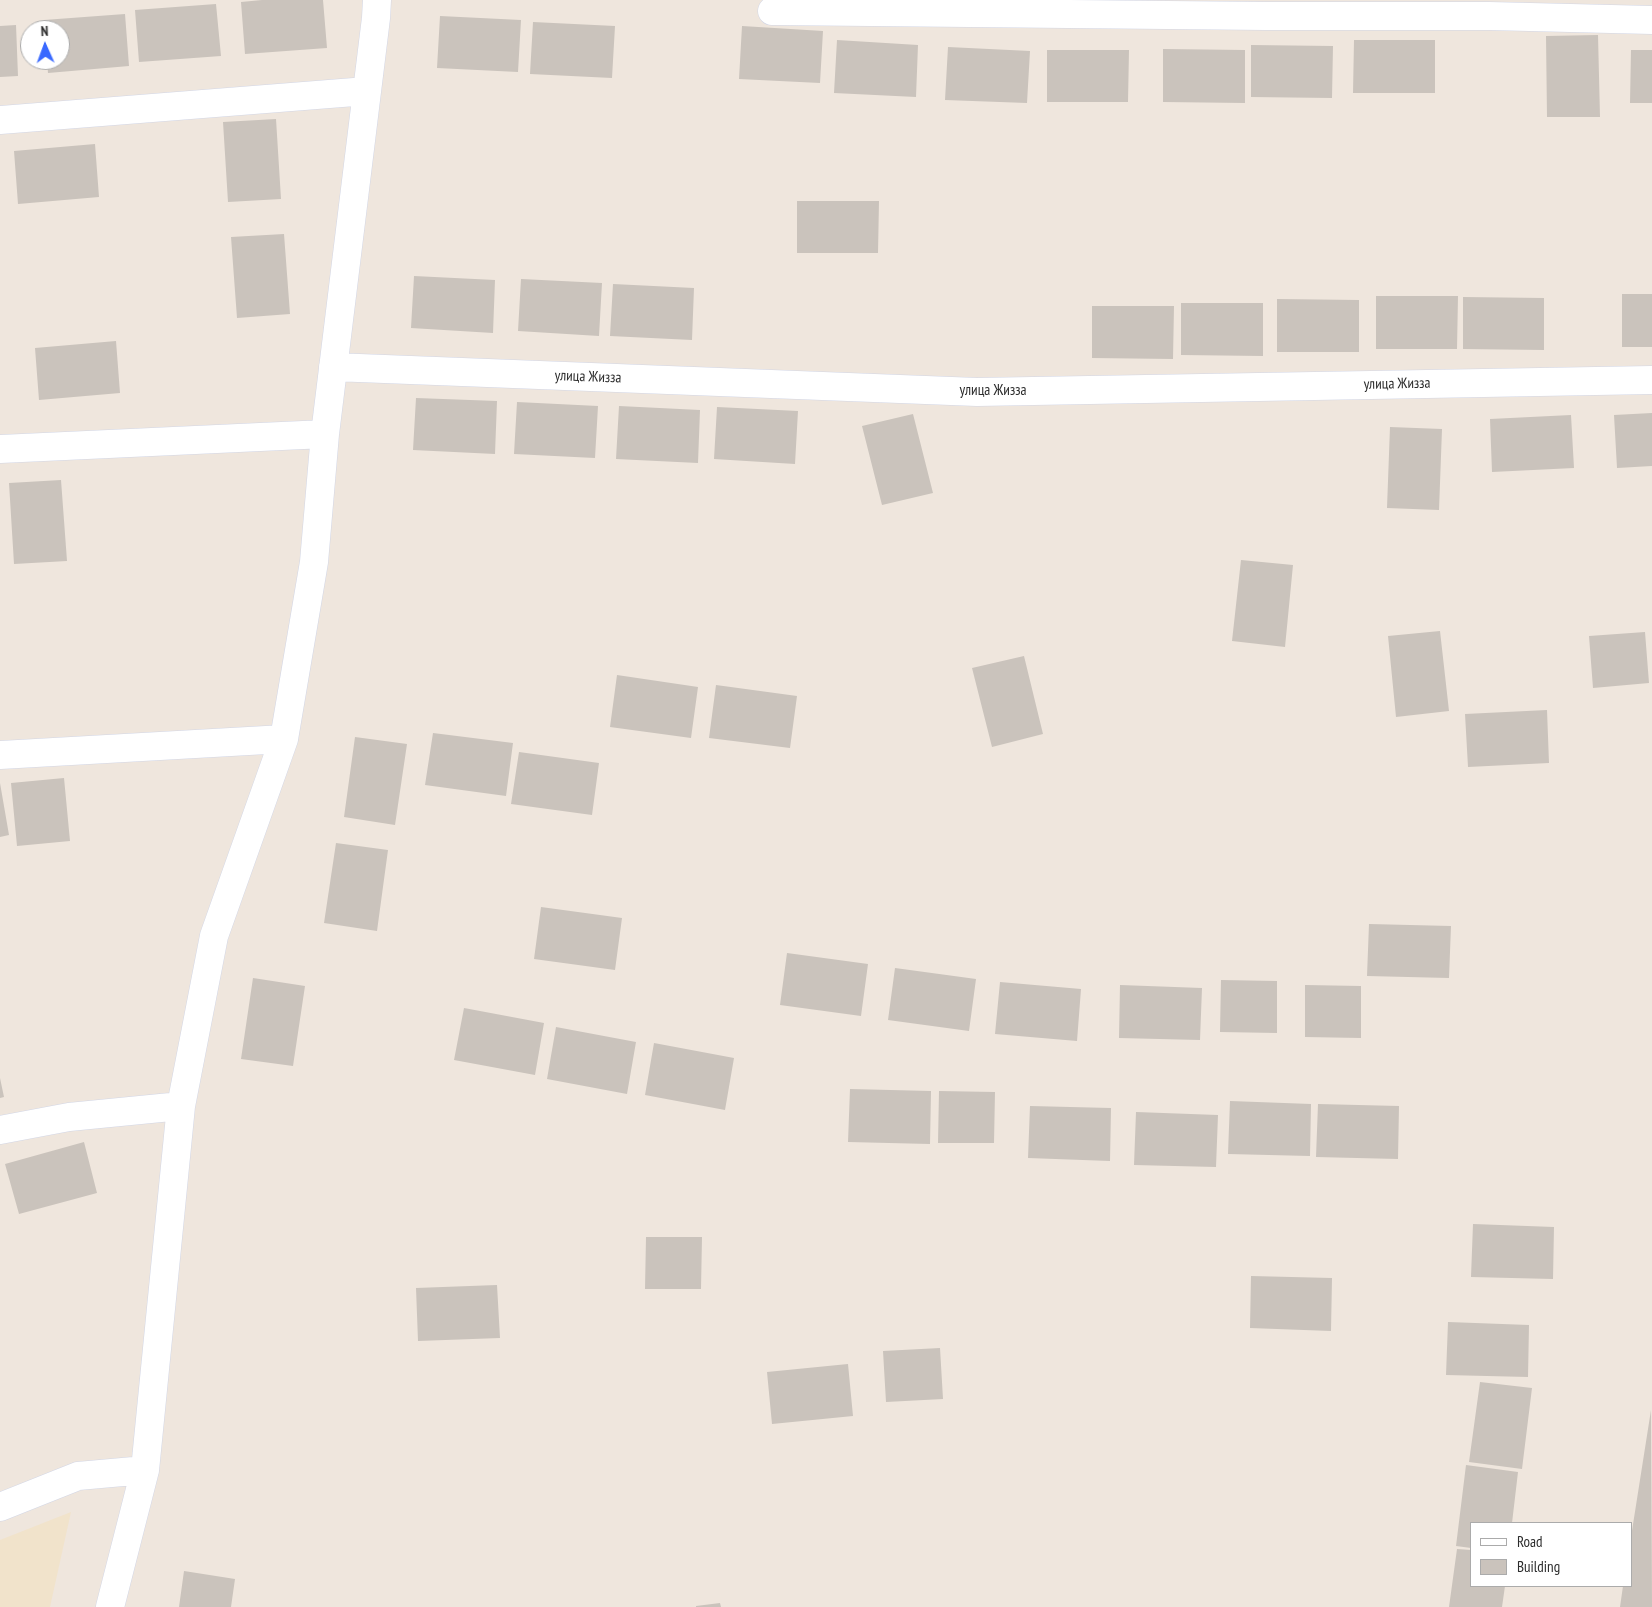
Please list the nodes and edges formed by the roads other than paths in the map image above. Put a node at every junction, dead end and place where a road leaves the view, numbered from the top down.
1 (377, 0) edge
2 (772, 12) dead end
3 (1652, 20) edge
4 (367, 91) junction
5 (0, 120) edge
6 (334, 367) junction
7 (1652, 380) edge
8 (325, 434) junction
9 (0, 449) edge
10 (284, 739) junction
11 (0, 755) edge
12 (181, 1106) junction
13 (0, 1130) edge
14 (145, 1470) junction
15 (0, 1507) edge
16 (110, 1607) edge

1 - 4 street
2 - 3 street
4 - 5 street
4 - 6 street
6 - 7 street, улица Жизза
6 - 8 street
8 - 9 street
8 - 10 street
10 - 11 street
10 - 12 street
12 - 13 street
12 - 14 street
14 - 15 street
14 - 16 street

